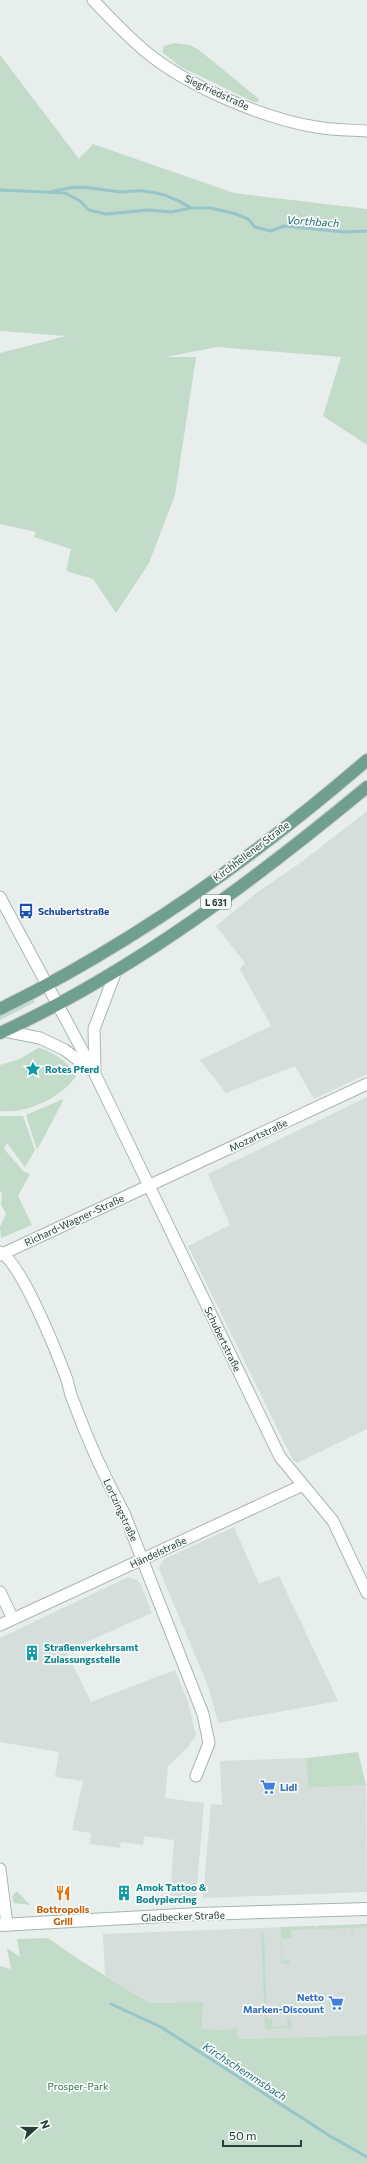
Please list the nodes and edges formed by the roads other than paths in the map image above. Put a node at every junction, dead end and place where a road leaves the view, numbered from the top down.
1 (93, 0) edge
2 (367, 131) edge
3 (367, 760) edge
4 (367, 787) edge
5 (0, 897) edge
6 (116, 971) junction
7 (48, 985) junction
8 (56, 1004) junction
9 (0, 1009) edge
10 (2, 1032) edge
11 (95, 1074) junction
12 (367, 1084) edge
13 (149, 1186) junction
14 (1, 1253) edge
15 (303, 1484) junction
16 (143, 1559) junction
17 (0, 1592) edge
18 (367, 1593) edge
19 (13, 1619) junction
20 (0, 1625) edge
21 (196, 1776) dead end
22 (0, 1868) edge
23 (367, 1909) edge
24 (3, 1925) edge

1 - 2 street, Siegfriedstraße
3 - 7 main road, Kirchhellener Straße / L 631
4 - 6 main road, Kirchhellener Straße / L 631
5 - 7 street
6 - 8 main road, Kirchhellener Straße / L 631
6 - 11 street, Schubertstraße
7 - 8 street
7 - 9 main road, Kirchhellener Straße / L 631
8 - 10 main road, Kirchhellener Straße / L 631
8 - 11 street, Schubertstraße
10 - 11 street, Schubertstraße
11 - 13 street, Schubertstraße
12 - 13 street, Mozartstraße
13 - 14 street, Richard-Wagner-Straße
13 - 15 street, Schubertstraße
14 - 16 street, Lortzingstraße
15 - 16 street, Händelstraße
15 - 18 street, Schubertstraße
16 - 19 street, Händelstraße
16 - 21 street, Lortzingstraße
17 - 19 street
19 - 20 street, Händelstraße
22 - 24 street
23 - 24 main road, Gladbecker Straße

